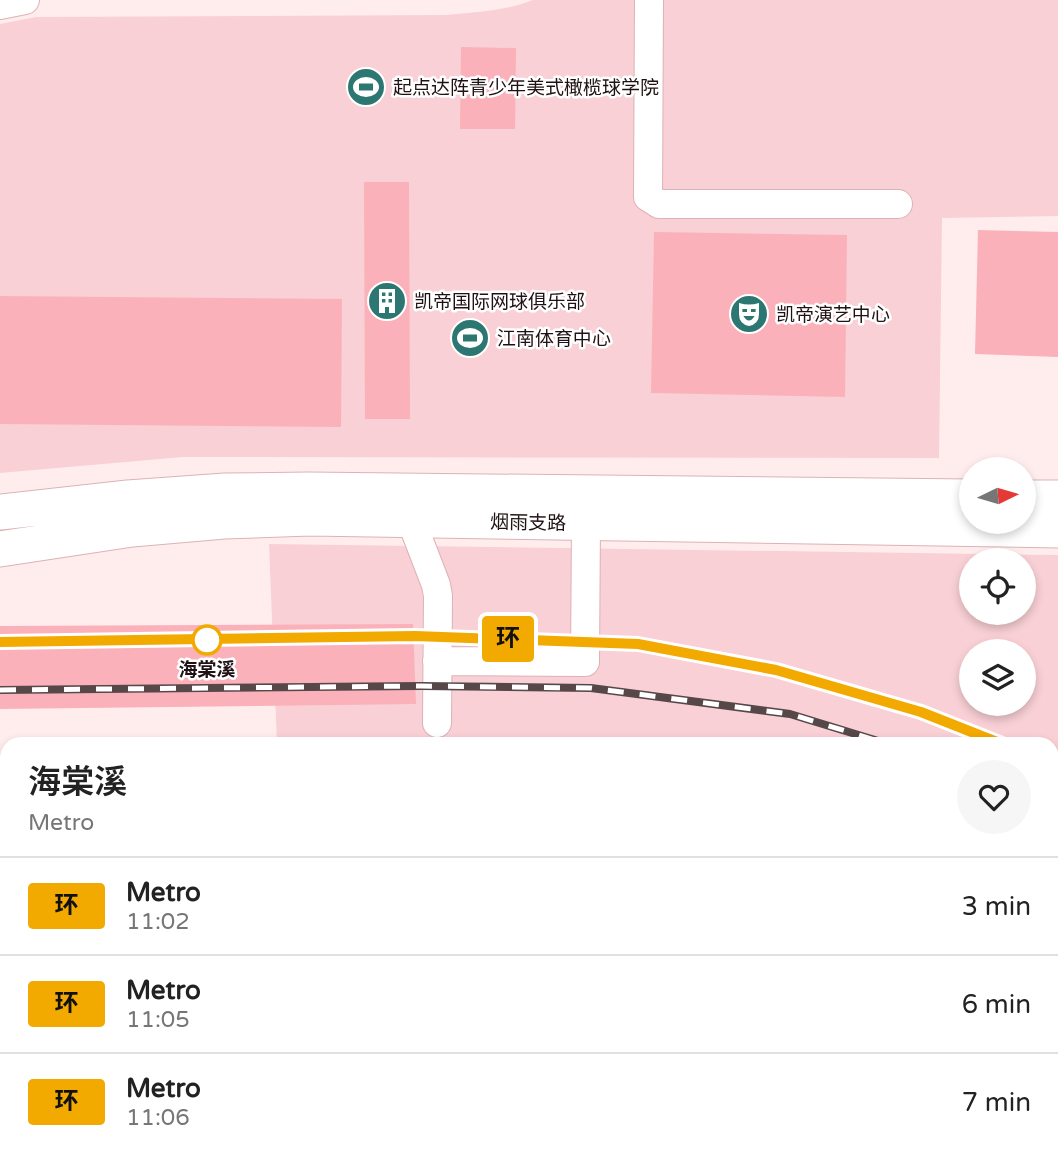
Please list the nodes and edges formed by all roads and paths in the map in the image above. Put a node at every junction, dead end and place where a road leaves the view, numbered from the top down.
1 (25, 0) edge
2 (649, 0) edge
3 (0, 5) edge
4 (898, 204) dead end
5 (0, 496) edge
6 (959, 497) edge
7 (128, 498) junction
8 (1036, 498) edge
9 (1058, 498) edge
10 (0, 512) edge
11 (411, 520) junction
12 (586, 523) junction
13 (1058, 530) edge
14 (0, 549) edge
15 (437, 661) junction
16 (437, 723) dead end

1 - 3 street
2 - 4 street
5 - 7 main road
6 - 7 main road, 烟雨支路
7 - 10 main road, 烟雨支路
8 - 9 main road
11 - 12 main road, 烟雨支路
11 - 14 main road, 烟雨支路
11 - 15 street
12 - 13 main road, 烟雨支路
12 - 15 street
15 - 16 street

